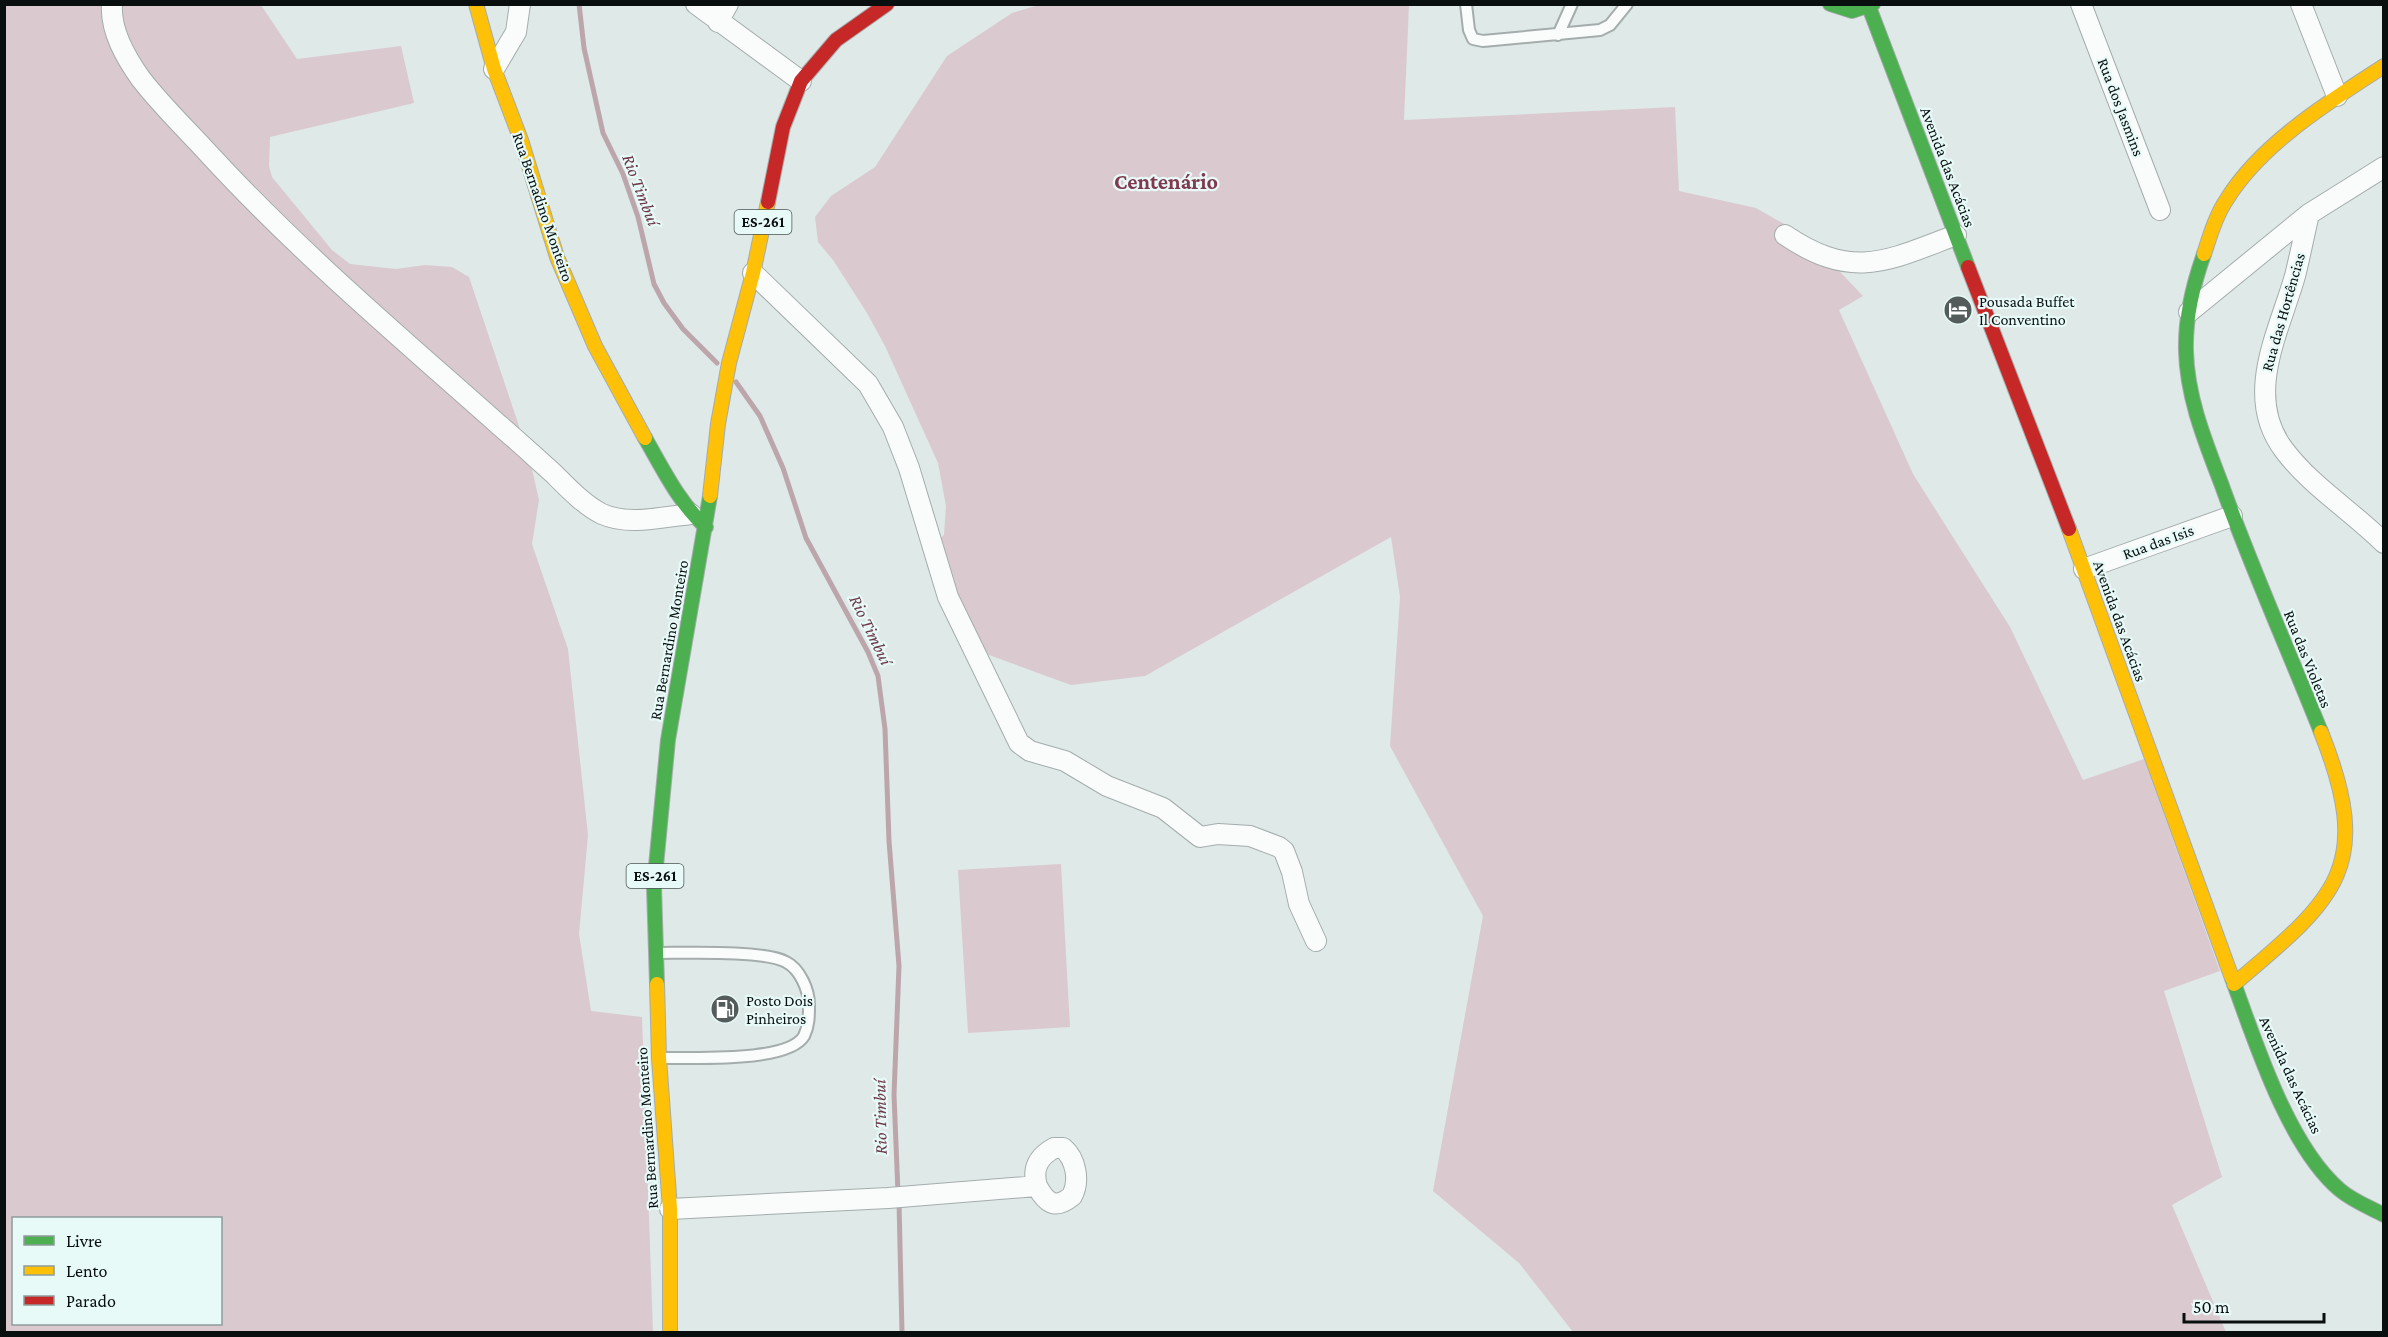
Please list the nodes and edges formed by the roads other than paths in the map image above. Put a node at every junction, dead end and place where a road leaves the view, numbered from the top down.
1 (112, 4) edge
2 (476, 4) edge
3 (520, 4) edge
4 (696, 4) edge
5 (728, 4) edge
6 (887, 4) edge
7 (1466, 4) edge
8 (1572, 4) edge
9 (1628, 4) edge
10 (1830, 4) edge
11 (2081, 4) edge
12 (2301, 4) edge
13 (1871, 6) edge
14 (718, 22) junction
15 (1558, 35) junction
16 (2384, 66) edge
17 (494, 69) junction
18 (801, 81) junction
19 (2337, 96) junction
20 (2384, 167) edge
21 (2160, 210) dead end
22 (2309, 214) junction
23 (1785, 235) dead end
24 (1956, 235) junction
25 (753, 273) junction
26 (2189, 312) junction
27 (691, 514) junction
28 (2232, 516) junction
29 (706, 527) junction
30 (2384, 543) edge
31 (2084, 569) junction
32 (1316, 941) dead end
33 (656, 953) junction
34 (2234, 984) junction
35 (659, 1058) junction
36 (1037, 1186) dead end
37 (669, 1209) junction
38 (2384, 1215) edge
39 (670, 1332) edge

1 - 27 street
2 - 17 street, Rua Bernadino Monteiro
3 - 17 street
4 - 14 street
5 - 14 street
6 - 18 street, Rua Bernardino Monteiro / ES-261
7 - 15 lane
8 - 15 lane
9 - 15 lane
10 - 13 street
11 - 21 street, Rua dos Jasmins
12 - 19 street
13 - 24 street, Avenida das Acácias
14 - 18 street
16 - 19 street, Rua das Violetas
17 - 27 street, Rua Bernadino Monteiro
18 - 25 street, Rua Bernardino Monteiro / ES-261
19 - 26 street, Rua das Violetas
20 - 22 street
22 - 26 street
22 - 30 street, Rua das Hortências
23 - 24 street
24 - 31 street, Avenida das Acácias
25 - 29 street, Rua Bernardino Monteiro / ES-261
25 - 32 street
26 - 28 street, Rua das Violetas
27 - 29 street, Rua Bernadino Monteiro
28 - 31 street, Rua das Isis
28 - 34 street, Rua das Violetas
29 - 33 street, Rua Bernardino Monteiro / ES-261
31 - 34 street, Avenida das Acácias
33 - 35 street, Rua Bernardino Monteiro / ES-261
33 - 35 lane
34 - 38 street, Avenida das Acácias
35 - 37 street, Rua Bernardino Monteiro / ES-261
36 - 37 street
37 - 39 street, Rua Bernardino Monteiro / ES-261

